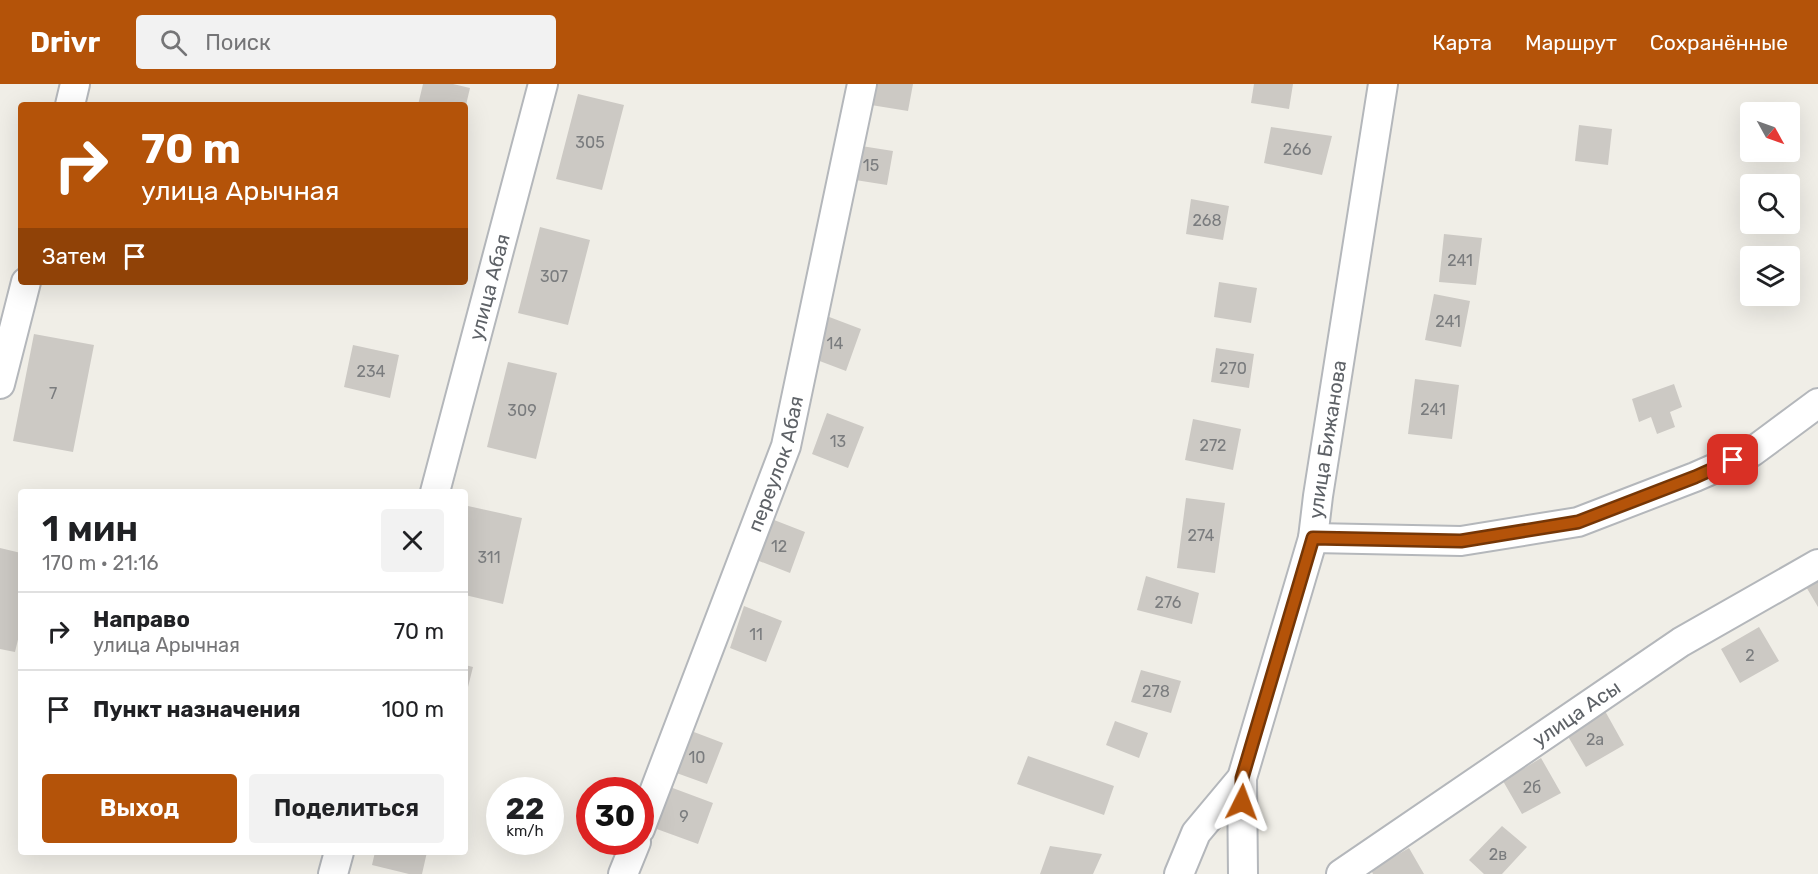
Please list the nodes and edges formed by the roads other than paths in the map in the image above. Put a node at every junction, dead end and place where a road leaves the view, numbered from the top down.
1 (75, 84) edge
2 (543, 84) edge
3 (862, 84) edge
4 (1383, 84) edge
5 (71, 102) edge
6 (25, 285) edge
7 (0, 384) edge
8 (1818, 403) edge
9 (436, 489) edge
10 (1313, 538) junction
11 (1818, 564) edge
12 (1242, 778) junction
13 (654, 792) edge
14 (338, 855) edge
15 (631, 855) edge
16 (333, 874) edge
17 (623, 874) edge
18 (1179, 874) edge
19 (1243, 874) edge
20 (1341, 874) edge

1 - 5 street
2 - 9 street, улица Абая
3 - 13 street, переулок Абая
4 - 10 street, улица Бижанова
6 - 7 street
8 - 10 street
10 - 12 street, улица Бижанова
11 - 20 street, улица Асы
12 - 18 street, улица Бижанова
12 - 19 street
14 - 16 street
15 - 17 street

